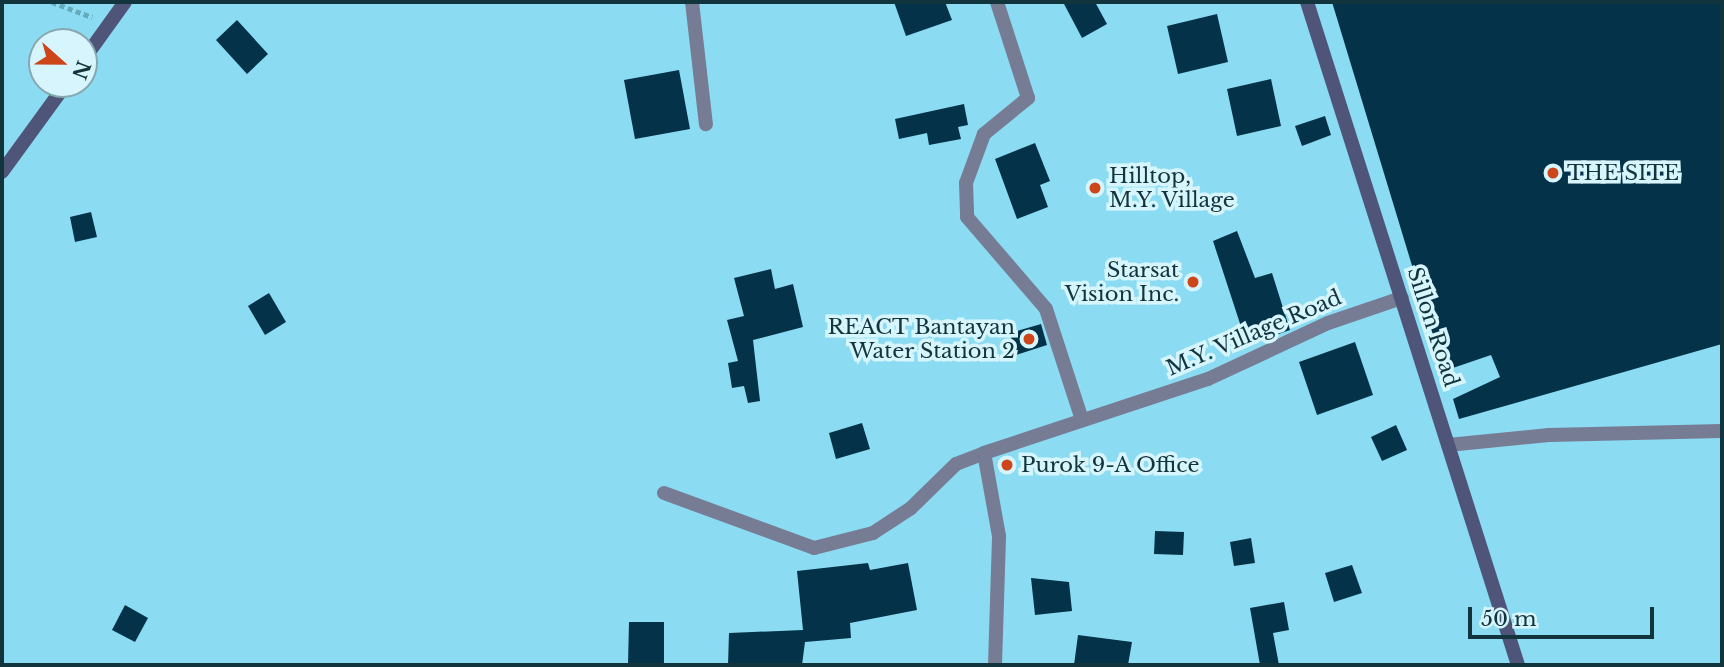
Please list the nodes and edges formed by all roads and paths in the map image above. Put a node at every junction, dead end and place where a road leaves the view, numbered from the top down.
1 (52, 2) edge
2 (125, 2) edge
3 (692, 2) edge
4 (997, 2) edge
5 (1307, 2) edge
6 (109, 24) junction
7 (98, 39) edge
8 (56, 98) edge
9 (706, 124) dead end
10 (2, 172) edge
11 (1402, 298) junction
12 (1082, 420) junction
13 (1722, 431) edge
14 (1448, 445) junction
15 (984, 453) junction
16 (664, 493) dead end
17 (995, 665) edge
18 (1518, 665) edge

1 - 6 path
2 - 6 main road
3 - 9 street
4 - 12 street
5 - 11 main road, Sillon Road
6 - 7 main road
8 - 10 main road
11 - 12 street, M.Y. Village Road
11 - 14 main road, Sillon Road
12 - 15 street, M.Y. Village Road
13 - 14 street
14 - 18 main road, Sillon Road
15 - 16 street, M.Y. Village Road
15 - 17 street

